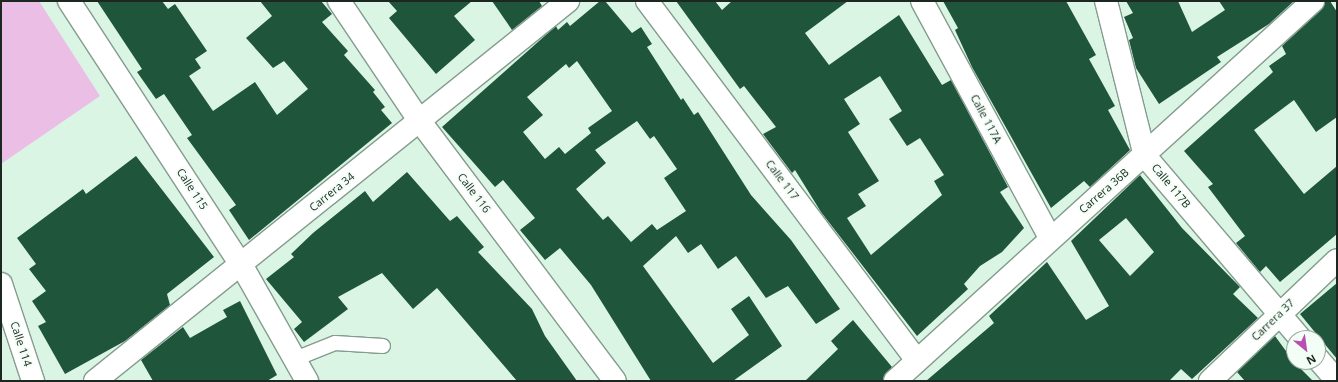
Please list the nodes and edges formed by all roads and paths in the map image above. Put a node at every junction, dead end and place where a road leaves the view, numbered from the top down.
1 (69, 1) edge
2 (339, 1) edge
3 (568, 1) edge
4 (647, 1) edge
5 (922, 1) edge
6 (1106, 1) edge
7 (1313, 1) edge
8 (419, 120) junction
9 (1145, 156) junction
10 (1050, 238) junction
11 (1337, 260) edge
12 (242, 266) junction
13 (1, 284) edge
14 (1279, 314) junction
15 (1293, 330) edge
16 (383, 346) dead end
17 (916, 359) junction
18 (295, 360) junction
19 (1326, 368) edge
20 (33, 381) edge
21 (95, 381) edge
22 (307, 381) edge
23 (614, 381) edge
24 (895, 381) edge
25 (1210, 381) edge
26 (1337, 381) edge

1 - 12 street, Calle 115
2 - 8 street, Calle 116
3 - 8 street, Carrera 34
4 - 17 street, Calle 117
5 - 10 street, Calle 117A
6 - 9 street, Calle 117B
7 - 9 street, Carrera 36B
8 - 12 street, Carrera 34
8 - 23 street, Calle 116
9 - 10 street, Carrera 36B
9 - 14 street, Calle 117B
10 - 17 street, Carrera 36B
11 - 14 street, Carrera 37
12 - 18 street, Calle 115
12 - 21 street, Carrera 34
13 - 20 street, Calle 114
14 - 15 street, Calle 117B
14 - 25 street, Carrera 37
16 - 18 lane
17 - 24 street, Carrera 36B
18 - 22 street, Calle 115
19 - 26 street

